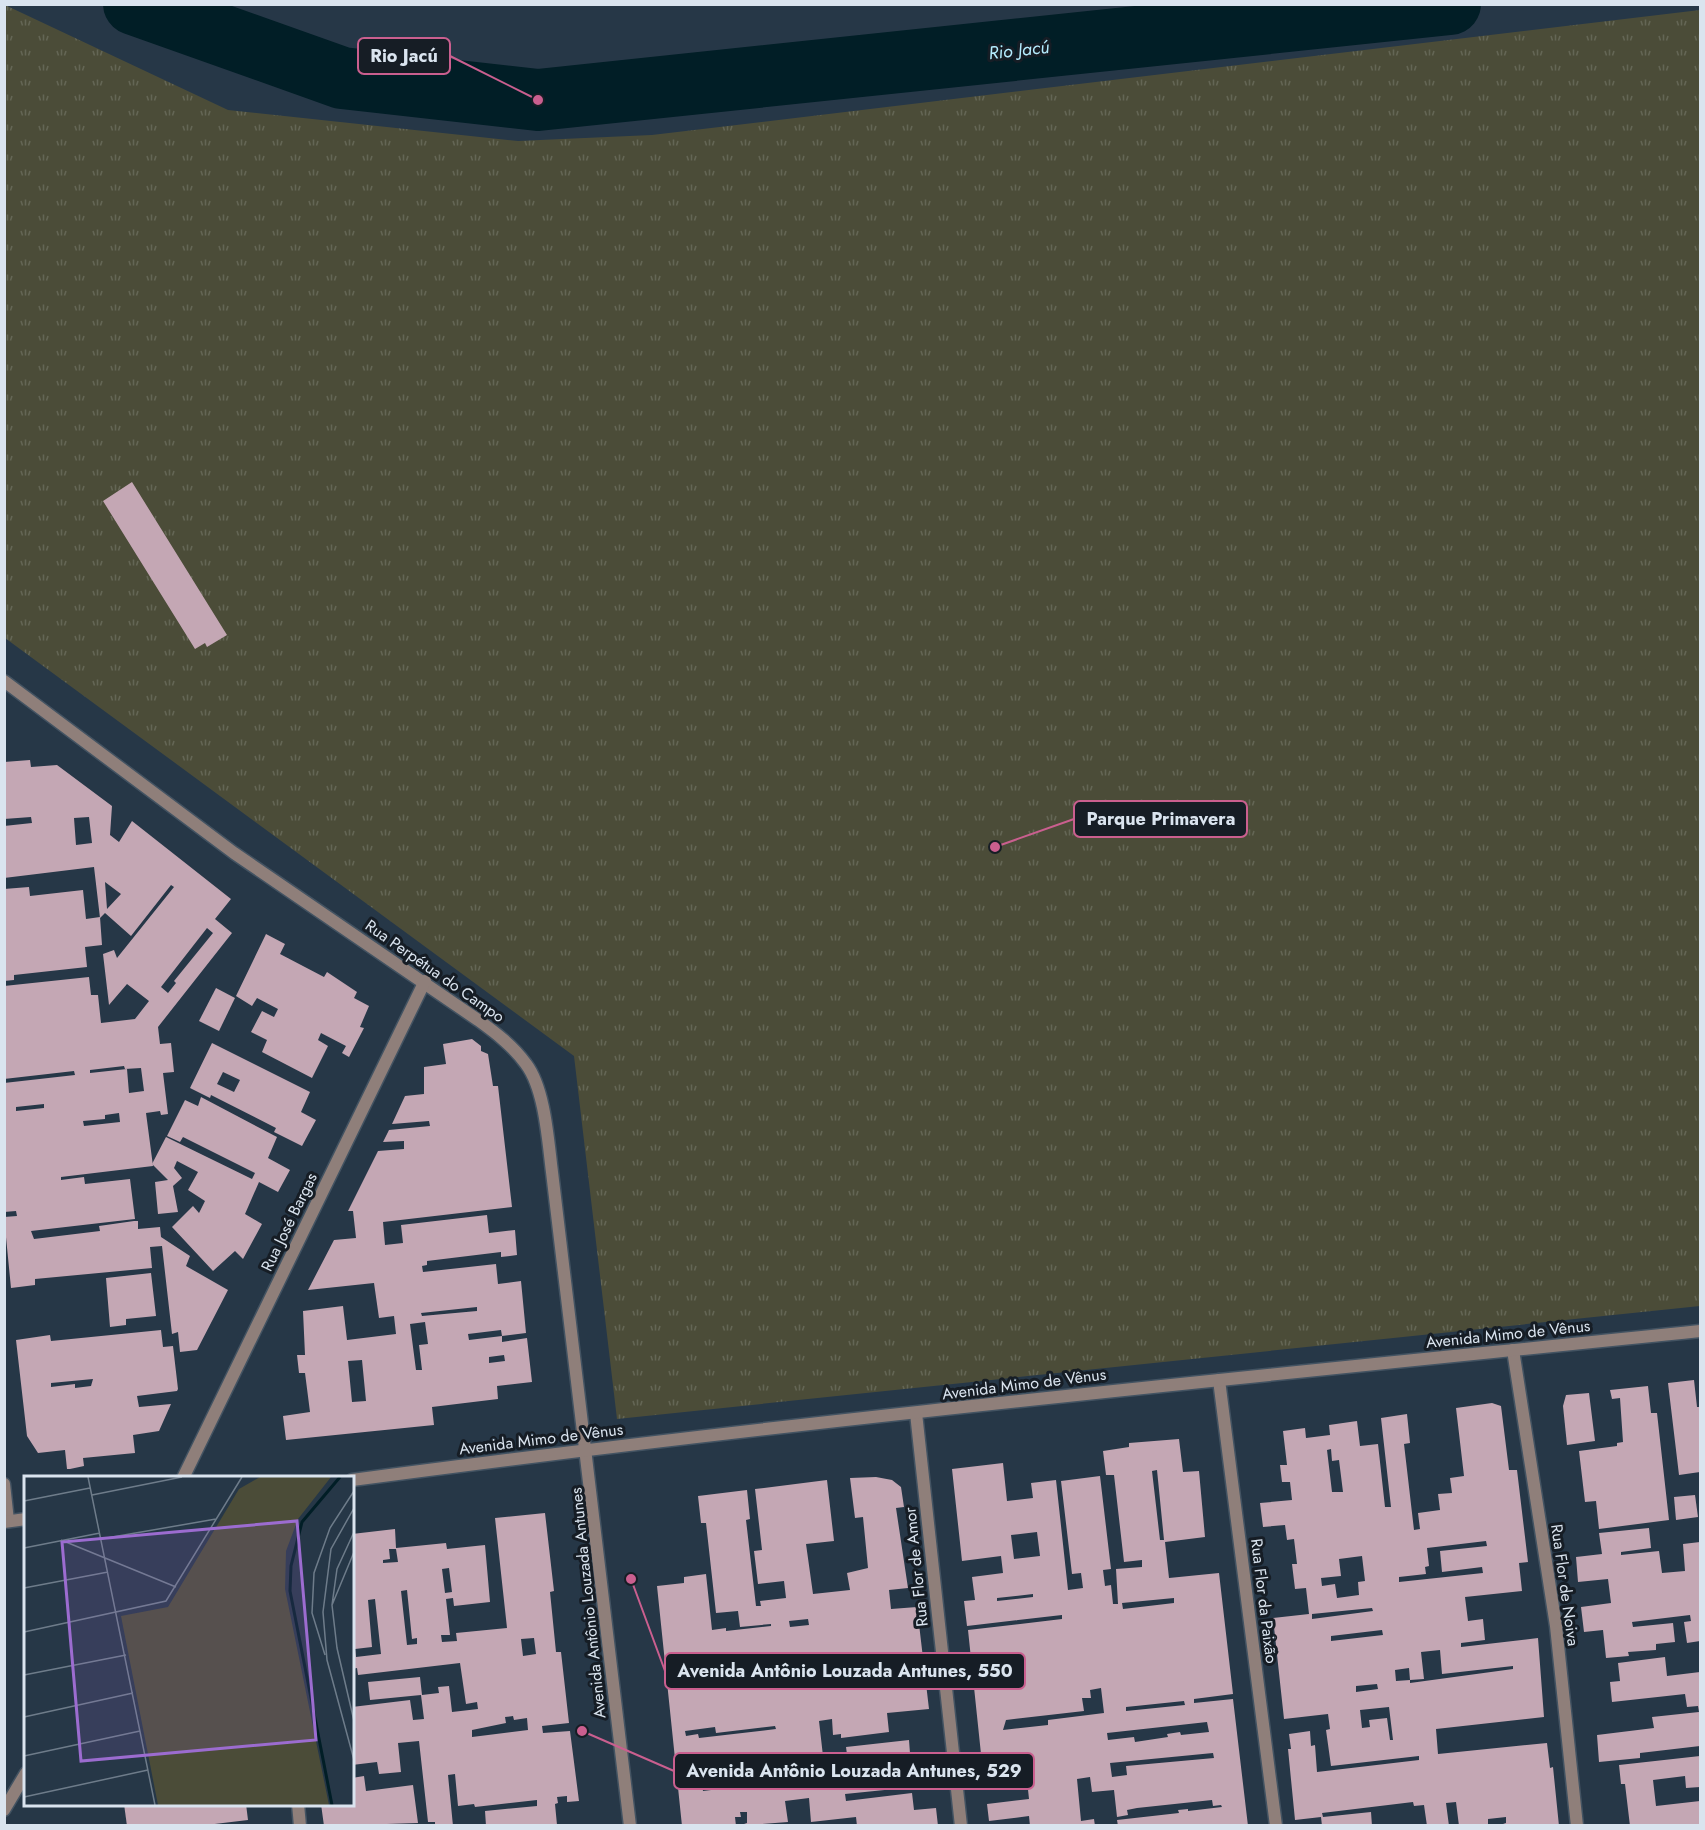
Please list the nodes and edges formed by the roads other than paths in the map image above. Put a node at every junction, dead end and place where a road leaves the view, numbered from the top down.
1 (4, 681) edge
2 (425, 981) junction
3 (1701, 1331) edge
4 (1513, 1350) junction
5 (1219, 1380) junction
6 (916, 1413) junction
7 (587, 1448) junction
8 (184, 1476) edge
9 (354, 1480) edge
10 (4, 1484) edge
11 (24, 1520) edge
12 (6, 1522) edge
13 (24, 1776) edge
14 (298, 1806) edge
15 (4, 1810) edge
16 (300, 1826) edge
17 (630, 1826) edge
18 (961, 1826) edge
19 (1276, 1826) edge
20 (1577, 1826) edge

1 - 2 street, Rua Perpétua do Campo
2 - 7 street, Rua Perpétua do Campo
2 - 8 street, Rua José Bargas
3 - 4 street, Avenida Mimo de Vênus
4 - 5 street, Avenida Mimo de Vênus
4 - 20 street, Rua Flor de Noiva
5 - 6 street, Avenida Mimo de Vênus
5 - 19 street, Rua Flor da Paixão
6 - 7 street, Avenida Mimo de Vênus
6 - 18 street, Rua Flor de Amor
7 - 9 street, Avenida Mimo de Vênus
7 - 17 street, Avenida Antônio Louzada Antunes
10 - 12 street
11 - 12 street
13 - 15 street
14 - 16 street

